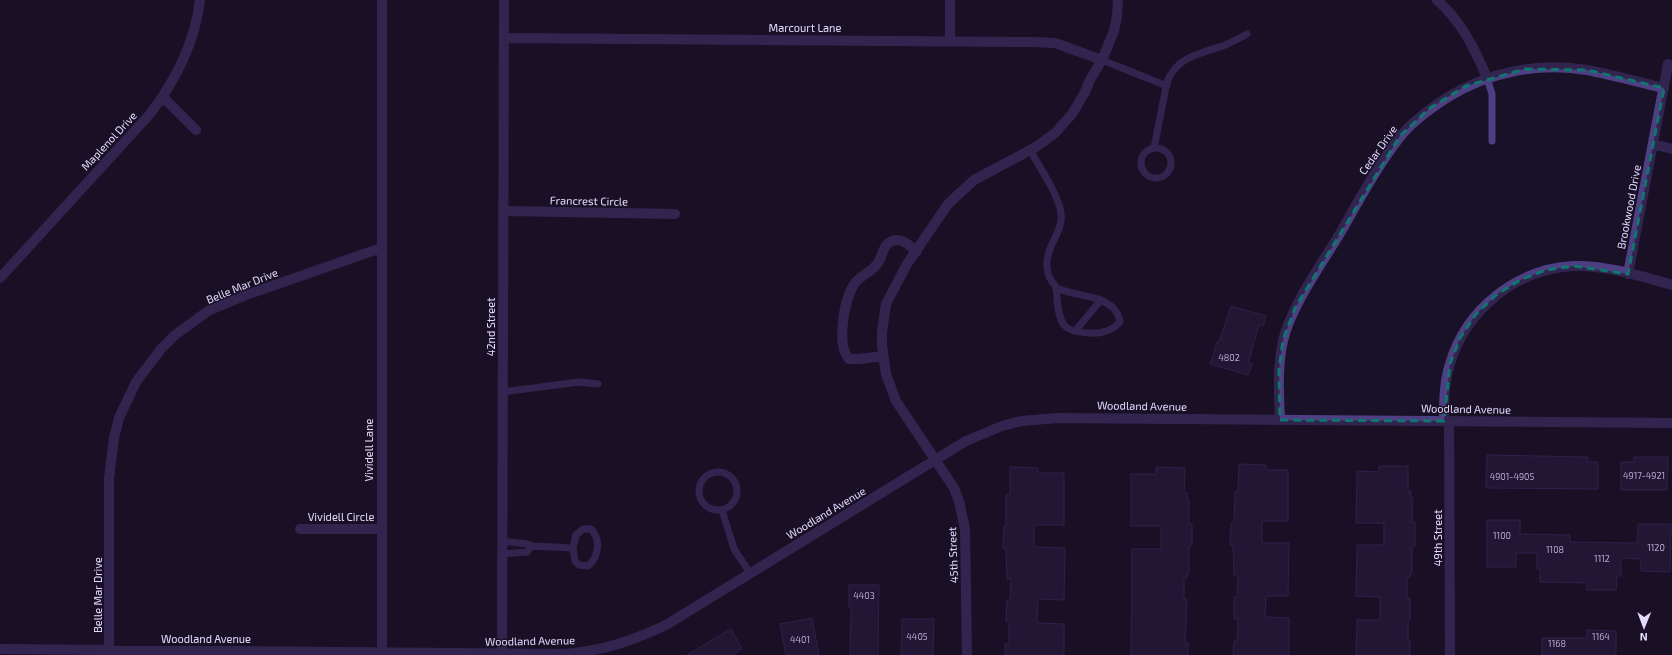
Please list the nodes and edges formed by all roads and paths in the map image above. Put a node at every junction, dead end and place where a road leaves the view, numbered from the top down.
1 (200, 0) edge
2 (382, 0) edge
3 (504, 0) edge
4 (950, 0) edge
5 (1118, 0) edge
6 (1437, 0) edge
7 (1247, 34) dead end
8 (504, 38) junction
9 (950, 41) junction
10 (1102, 60) junction
11 (1668, 64) dead end
12 (1486, 78) junction
13 (1167, 86) junction
14 (1664, 88) junction
15 (163, 97) junction
16 (196, 130) dead end
17 (1492, 141) dead end
18 (1653, 144) junction
19 (1154, 148) junction
20 (1672, 149) edge
21 (1030, 150) junction
22 (504, 211) junction
23 (675, 214) dead end
24 (381, 248) junction
25 (916, 251) junction
26 (1, 273) edge
27 (1628, 274) junction
28 (1672, 285) edge
29 (1056, 288) junction
30 (1101, 300) junction
31 (1075, 331) junction
32 (883, 356) junction
33 (598, 384) dead end
34 (503, 392) junction
35 (1280, 420) junction
36 (1447, 421) junction
37 (1672, 423) edge
38 (935, 460) junction
39 (722, 510) junction
40 (300, 529) dead end
41 (381, 529) junction
42 (502, 541) junction
43 (532, 546) junction
44 (573, 548) junction
45 (502, 554) junction
46 (750, 574) junction
47 (0, 649) edge
48 (109, 650) junction
49 (382, 652) junction
50 (218, 653) edge
51 (244, 653) edge
52 (502, 655) edge
53 (565, 655) edge
54 (967, 655) edge
55 (1450, 655) edge

1 - 15 street, Maplenol Drive
2 - 24 street
3 - 8 street, 42nd Street
4 - 9 street
5 - 10 street, 45th Street
6 - 12 street
7 - 13 lane
8 - 9 street, Marcourt Lane
8 - 22 street, 42nd Street
9 - 10 street, Marcourt Lane
10 - 13 lane
10 - 21 street, 45th Street
11 - 14 street
12 - 14 street, Cedar Drive
12 - 17 lane
12 - 35 street, Cedar Drive
13 - 19 lane
14 - 18 street
15 - 16 street
15 - 26 street, Maplenol Drive
18 - 20 street
18 - 27 street, Brookwood Drive
19 - 19 lane
21 - 25 street, 45th Street
21 - 29 lane
22 - 23 street, Francrest Circle
22 - 34 street, 42nd Street
24 - 41 street, Vividell Lane
24 - 48 street, Belle Mar Drive
25 - 32 street, 45th Street
25 - 32 street
27 - 28 street, 49th Street
27 - 36 street, 49th Street
29 - 30 lane
29 - 31 lane
30 - 31 lane
30 - 31 lane
32 - 38 street, 45th Street
33 - 34 lane
34 - 42 street, 42nd Street
35 - 36 street, Woodland Avenue
35 - 38 street, Woodland Avenue
36 - 37 street, Woodland Avenue
36 - 55 street, 49th Street
38 - 46 street, Woodland Avenue
38 - 54 street, 45th Street
39 - 39 lane
39 - 46 lane
40 - 41 street, Vividell Circle
41 - 49 street, Vividell Lane
42 - 43 lane
42 - 45 street, 42nd Street
43 - 44 lane
43 - 45 lane
44 - 44 lane
45 - 52 street, 42nd Street
46 - 53 street, Woodland Avenue
47 - 48 street, Woodland Avenue
48 - 50 street, Woodland Avenue
49 - 51 street, Woodland Avenue
49 - 52 street, Woodland Avenue
50 - 51 street, Woodland Avenue
52 - 53 street, Woodland Avenue

